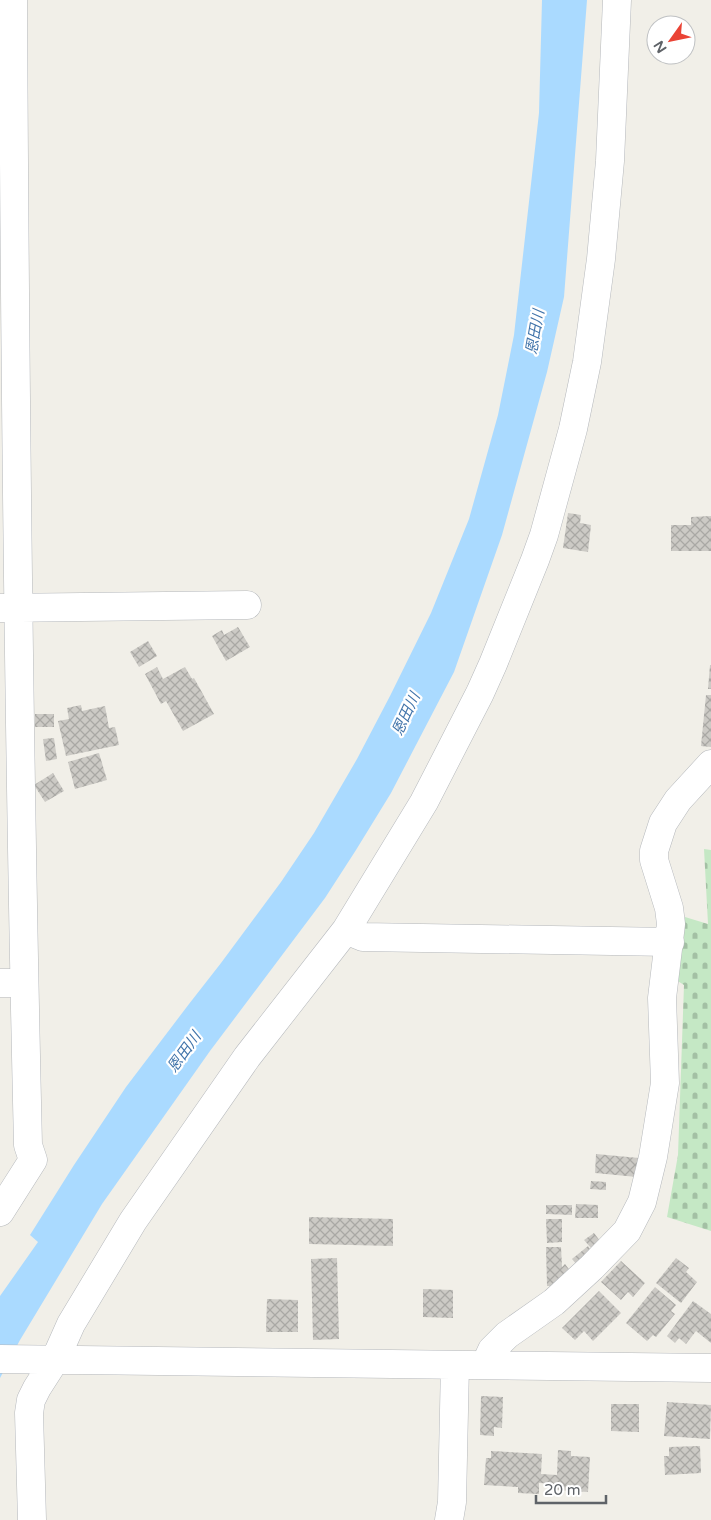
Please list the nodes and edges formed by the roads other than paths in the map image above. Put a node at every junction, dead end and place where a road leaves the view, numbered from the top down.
1 (13, 0) edge
2 (617, 0) edge
3 (7, 208) edge
4 (247, 605) dead end
5 (10, 608) edge
6 (711, 764) edge
7 (346, 930) junction
8 (670, 942) junction
9 (12, 983) edge
10 (0, 1212) edge
11 (0, 1359) edge
12 (49, 1360) junction
13 (455, 1365) junction
14 (485, 1365) junction
15 (711, 1368) edge
16 (32, 1520) edge
17 (450, 1520) edge

1 - 3 street
2 - 7 street
3 - 5 street
4 - 5 street
5 - 9 street
6 - 8 street
7 - 8 street
7 - 12 street
8 - 14 street
9 - 10 street
11 - 12 street
12 - 13 street
12 - 16 street
13 - 14 street
13 - 17 street
14 - 15 street

